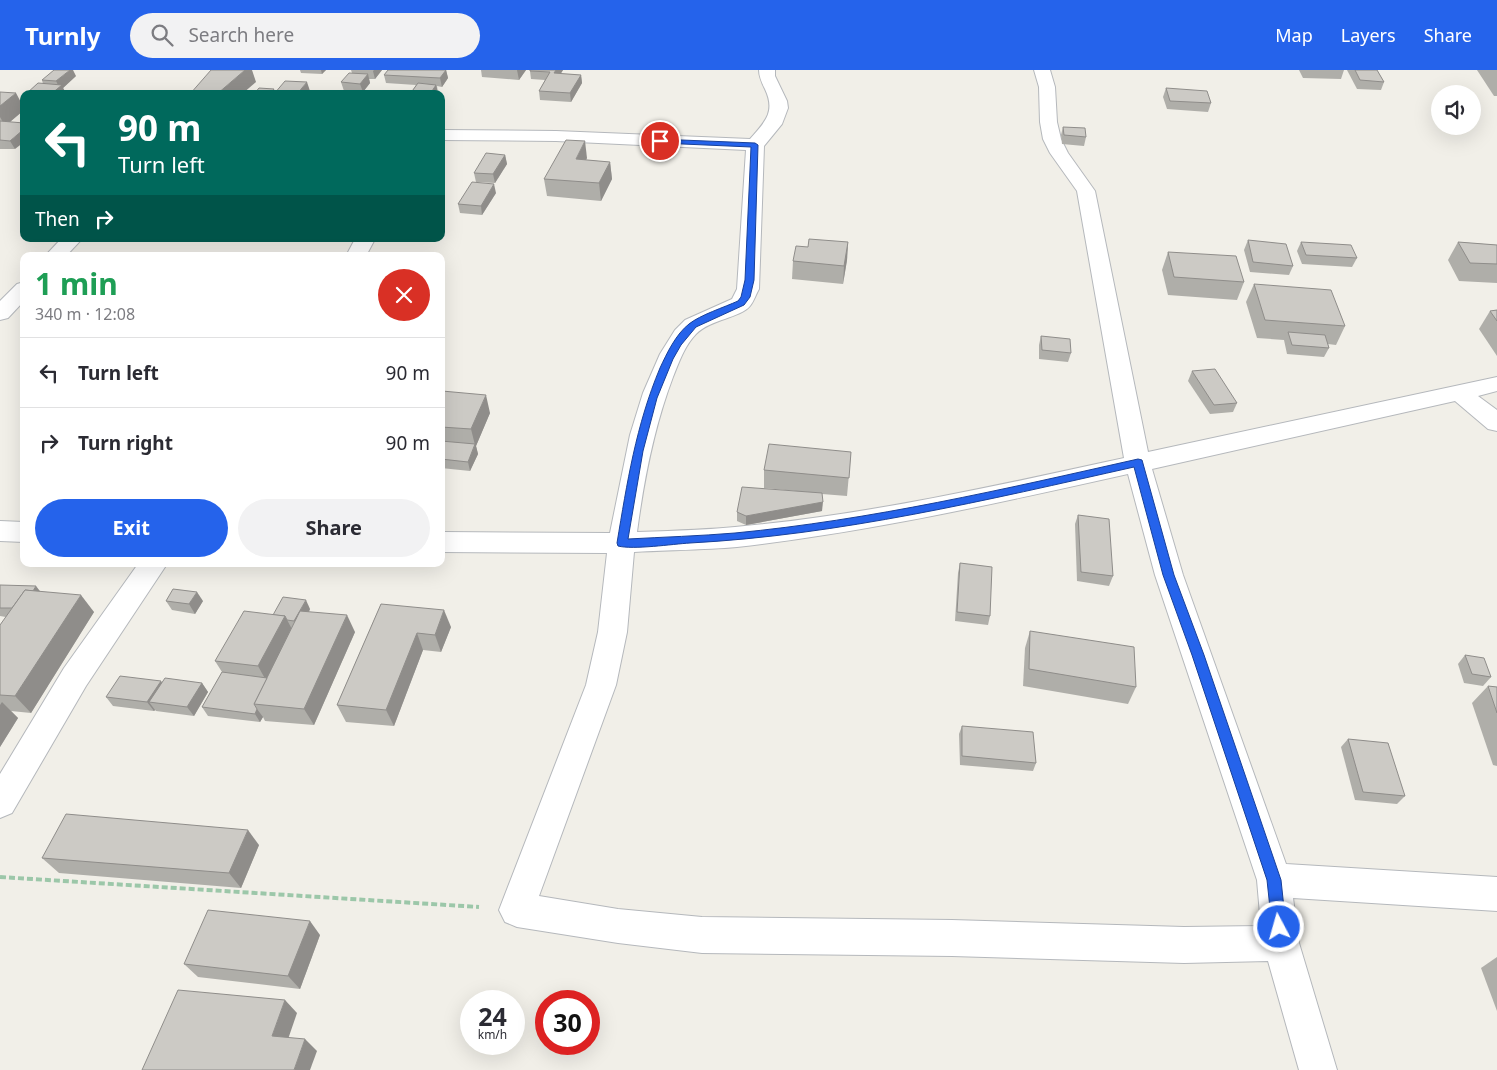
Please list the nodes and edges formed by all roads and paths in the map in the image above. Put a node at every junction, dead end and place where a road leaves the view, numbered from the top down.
1 (767, 70) edge
2 (1042, 70) edge
3 (445, 134) edge
4 (755, 145) junction
5 (69, 242) edge
6 (59, 252) edge
7 (20, 292) edge
8 (0, 313) edge
9 (1497, 384) edge
10 (1459, 392) junction
11 (1497, 423) edge
12 (1138, 463) junction
13 (0, 531) edge
14 (20, 532) edge
15 (445, 542) edge
16 (622, 543) junction
17 (151, 567) edge
18 (0, 803) edge
19 (0, 876) edge
20 (1274, 880) junction
21 (1497, 894) edge
22 (517, 910) junction
23 (1281, 943) junction
24 (1318, 1070) edge

1 - 4 street
2 - 12 street
3 - 4 street
4 - 16 street
5 - 6 street
7 - 8 street
9 - 10 street
10 - 11 street
10 - 12 street
12 - 16 street
12 - 20 street
13 - 14 street
15 - 16 street
16 - 22 street
17 - 18 street
19 - 22 path
20 - 21 street
20 - 23 street
22 - 23 street
23 - 24 street

